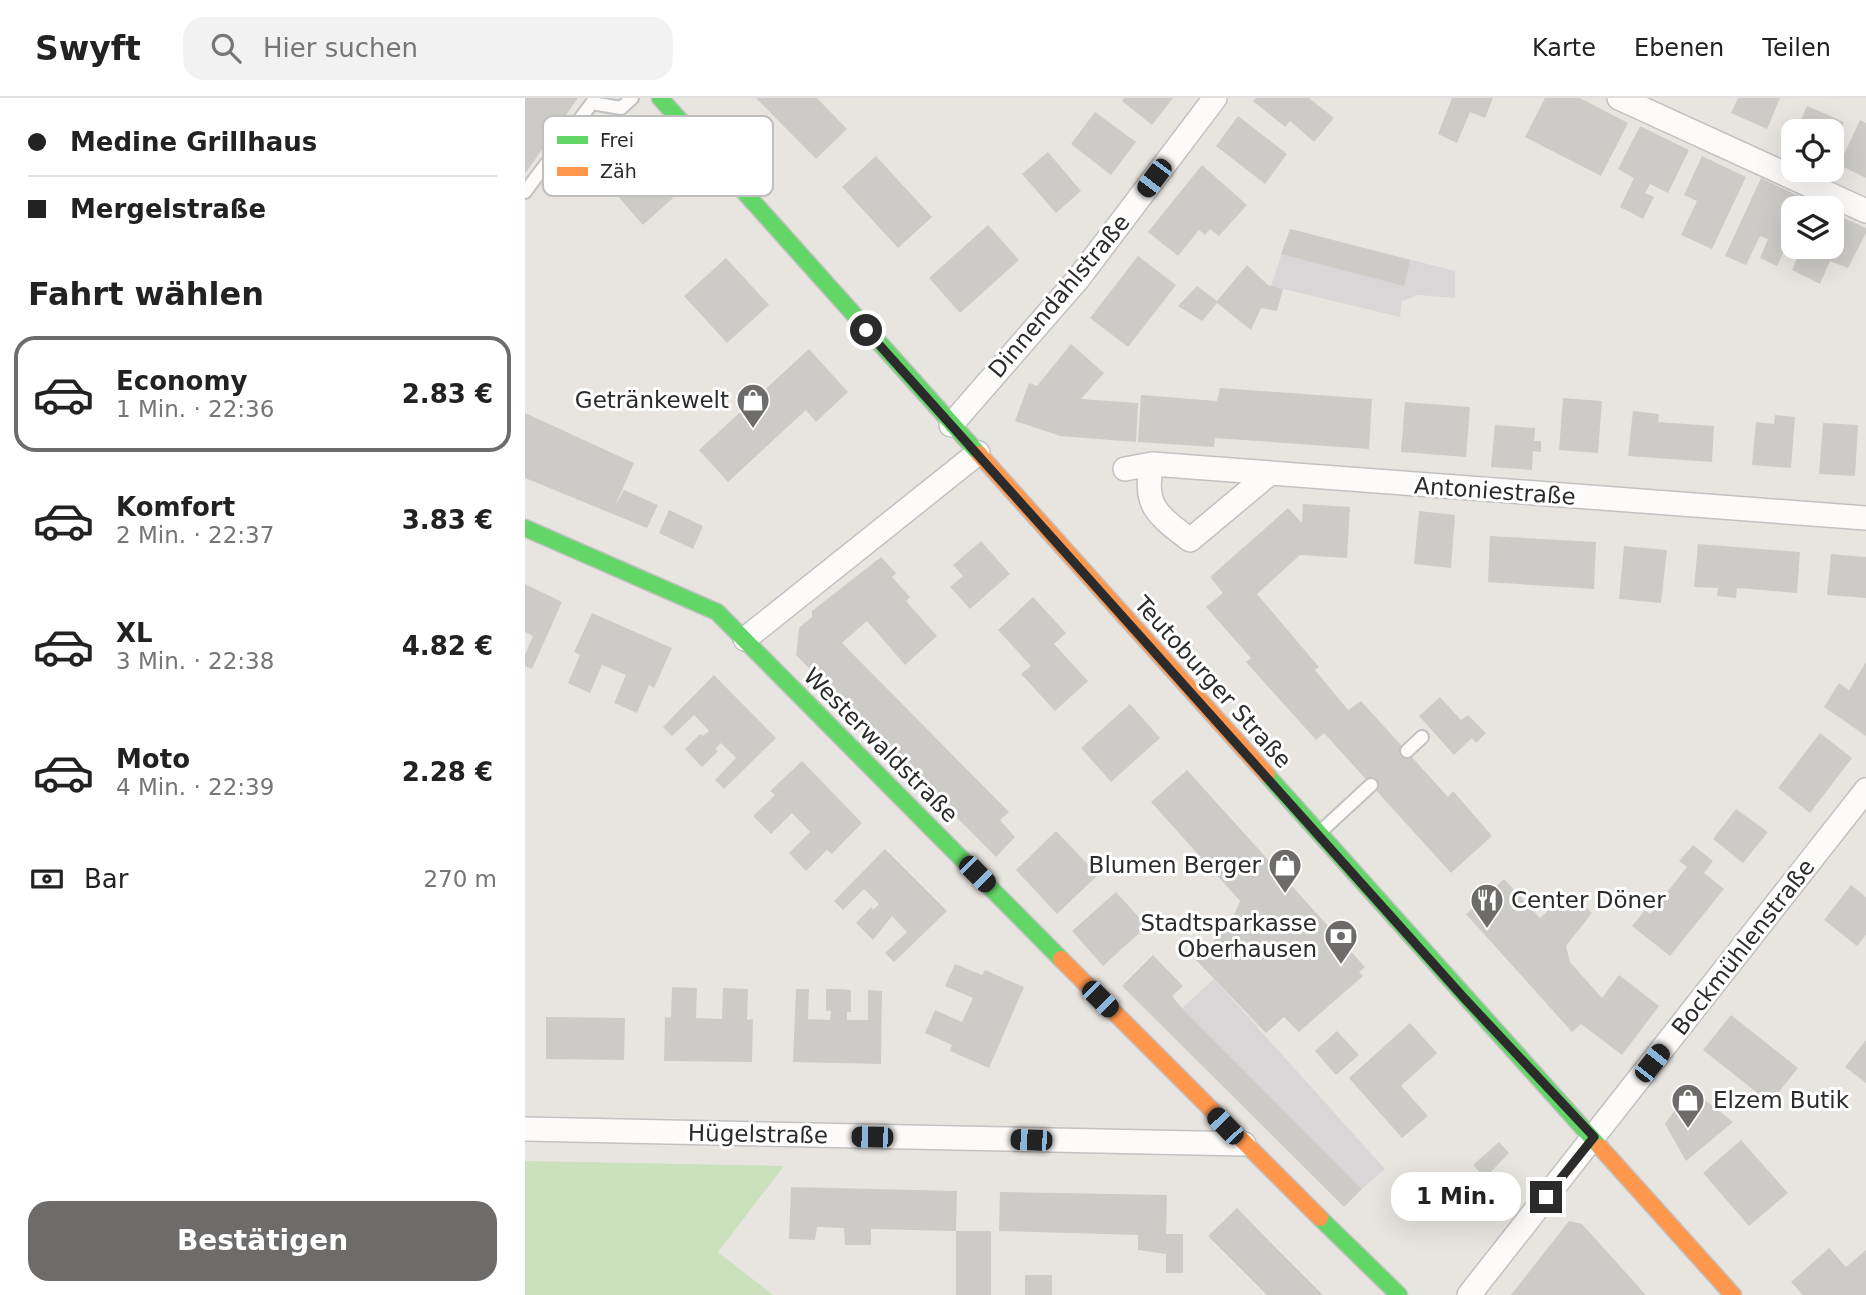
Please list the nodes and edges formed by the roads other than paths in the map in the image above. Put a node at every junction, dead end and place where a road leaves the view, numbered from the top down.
1 (632, 98) edge
2 (660, 98) edge
3 (1215, 98) edge
4 (1619, 98) edge
5 (582, 116) edge
6 (676, 116) edge
7 (543, 168) edge
8 (525, 192) edge
9 (747, 196) edge
10 (1866, 211) edge
11 (951, 425) junction
12 (978, 453) junction
13 (1152, 464) junction
14 (1125, 469) dead end
15 (1269, 474) junction
16 (1866, 518) edge
17 (525, 528) edge
18 (744, 639) junction
19 (1422, 737) dead end
20 (1407, 751) dead end
21 (1371, 785) dead end
22 (1866, 790) edge
23 (1318, 833) junction
24 (525, 1129) edge
25 (1594, 1137) junction
26 (1244, 1144) junction
27 (1399, 1295) edge
28 (1469, 1295) edge
29 (1733, 1295) edge

1 - 5 lane
2 - 6 main road, Teutoburger Straße
3 - 11 street, Dinnendahlstraße
4 - 10 street
7 - 8 lane
9 - 11 main road, Teutoburger Straße
11 - 12 main road, Teutoburger Straße
12 - 18 street
12 - 23 main road, Teutoburger Straße
13 - 14 street, Antoniestraße
13 - 15 street, Antoniestraße
13 - 15 street
15 - 16 street, Antoniestraße
17 - 18 main road, Westerwaldstraße
18 - 26 main road, Westerwaldstraße
19 - 20 lane
21 - 23 lane
22 - 25 street, Bockmühlenstraße
23 - 25 main road, Teutoburger Straße
24 - 26 street, Hügelstraße
25 - 28 street, Bockmühlenstraße
25 - 29 main road, Teutoburger Straße
26 - 27 main road, Westerwaldstraße

